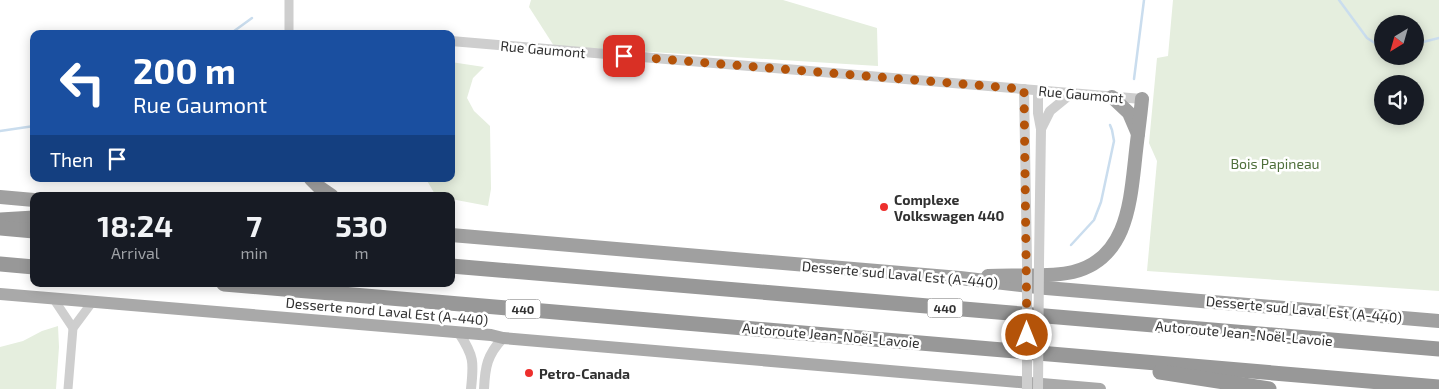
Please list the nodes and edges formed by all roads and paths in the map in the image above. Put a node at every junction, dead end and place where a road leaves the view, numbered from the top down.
1 (289, 0) edge
2 (289, 30) edge
3 (455, 41) edge
4 (1024, 89) junction
5 (1038, 91) junction
6 (1072, 93) junction
7 (1112, 97) junction
8 (1142, 99) joint
9 (1041, 129) junction
10 (1138, 135) junction
11 (314, 182) edge
12 (326, 192) edge
13 (0, 197) edge
14 (30, 200) edge
15 (30, 218) edge
16 (0, 220) edge
17 (0, 228) edge
18 (455, 228) edge
19 (30, 231) edge
20 (455, 235) edge
21 (497, 239) junction
22 (0, 264) edge
23 (455, 266) edge
24 (30, 267) edge
25 (0, 273) edge
26 (30, 273) edge
27 (960, 278) junction
28 (260, 287) edge
29 (0, 294) edge
30 (52, 298) junction
31 (93, 302) junction
32 (1439, 321) edge
33 (73, 328) junction
34 (459, 333) junction
35 (503, 338) junction
36 (1439, 349) edge
37 (1022, 351) junction
38 (1439, 387) edge
39 (68, 389) edge
40 (471, 389) edge
41 (484, 389) edge
42 (1027, 389) edge
43 (1038, 389) edge
44 (1100, 389) edge
45 (1269, 389) edge

1 - 2 street
3 - 4 street, Rue Gaumont
4 - 5 street, Rue Gaumont
4 - 42 street, bridge
5 - 6 street, Rue Gaumont
5 - 9 street
6 - 7 street, Rue Gaumont
6 - 9 street
7 - 8 street, Rue Gaumont
7 - 10 highway
8 - 10 highway
9 - 43 street, bridge
10 - 27 highway
11 - 12 highway
13 - 14 highway
15 - 16 highway
17 - 19 highway
18 - 21 highway
20 - 21 highway, Desserte sud Laval Est (A-440)
21 - 27 highway, Desserte sud Laval Est (A-440)
22 - 24 highway
23 - 36 highway, Autoroute Jean-Noël-Lavoie / 440
25 - 26 highway
27 - 32 highway, Desserte sud Laval Est (A-440)
28 - 37 highway, Autoroute Jean-Noël-Lavoie / 440
29 - 30 main road, Desserte nord Laval Est (A-440)
30 - 31 main road, Desserte nord Laval Est (A-440)
30 - 33 street
31 - 33 street
31 - 34 main road, Desserte nord Laval Est (A-440)
33 - 39 street
34 - 35 main road, Desserte nord Laval Est (A-440)
34 - 40 street
35 - 41 street
35 - 44 main road, Desserte nord Laval Est (A-440)
37 - 38 highway, Autoroute Jean-Noël-Lavoie / 440
37 - 45 highway

